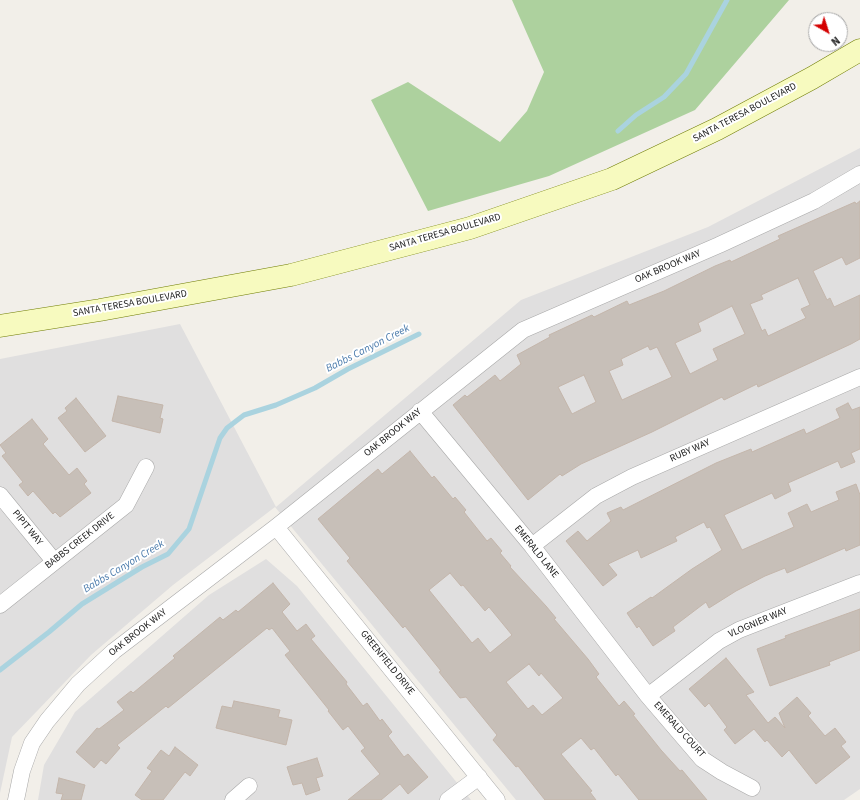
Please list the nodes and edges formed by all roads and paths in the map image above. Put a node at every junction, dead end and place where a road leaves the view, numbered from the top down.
1 (860, 50) edge
2 (860, 174) edge
3 (0, 326) edge
4 (860, 377) edge
5 (420, 411) junction
6 (146, 467) dead end
7 (0, 495) edge
8 (276, 527) junction
9 (532, 546) junction
10 (54, 561) junction
11 (860, 583) edge
12 (0, 605) edge
13 (648, 696) junction
14 (479, 777) junction
15 (249, 786) dead end
16 (752, 788) dead end
17 (16, 800) edge
18 (233, 800) edge
19 (448, 800) edge
20 (497, 800) edge

1 - 3 main road, SANTA TERESA BOULEVARD
2 - 5 street, OAK BROOK WAY
4 - 9 street, RUBY WAY
5 - 8 street, OAK BROOK WAY
5 - 9 street, EMERALD LANE
6 - 10 street, BABBS CREEK DRIVE
7 - 10 street, PIPIT WAY
8 - 14 street, GREENFIELD DRIVE
8 - 17 street, OAK BROOK WAY
9 - 13 street, EMERALD LANE
10 - 12 street, BABBS CREEK DRIVE
11 - 13 street, VLOGNIER WAY
13 - 16 street, EMERALD COURT
14 - 19 street
14 - 20 street, GREENFIELD DRIVE
15 - 18 street

